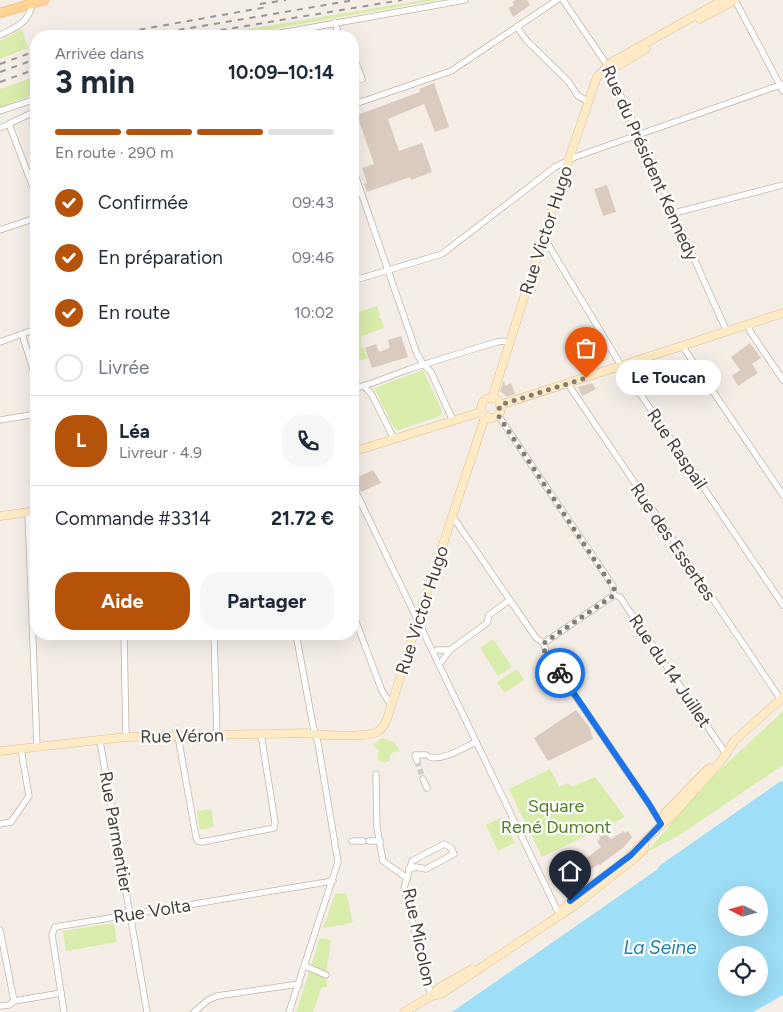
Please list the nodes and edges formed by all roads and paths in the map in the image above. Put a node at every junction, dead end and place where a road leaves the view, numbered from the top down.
1 (44, 0) edge
2 (465, 0) edge
3 (557, 0) edge
4 (562, 0) edge
5 (723, 0) edge
6 (735, 0) edge
7 (34, 3) junction
8 (0, 13) edge
9 (335, 22) junction
10 (517, 27) junction
11 (302, 30) edge
12 (337, 30) edge
13 (0, 35) edge
14 (607, 65) junction
15 (782, 87) edge
16 (30, 101) edge
17 (588, 101) junction
18 (359, 103) edge
19 (0, 111) edge
20 (30, 114) edge
21 (9, 124) junction
22 (0, 128) edge
23 (638, 135) junction
24 (568, 161) junction
25 (30, 179) edge
26 (783, 184) edge
27 (359, 185) edge
28 (674, 213) junction
29 (30, 220) edge
30 (0, 230) edge
31 (541, 242) junction
32 (389, 269) junction
33 (359, 278) edge
34 (783, 314) edge
35 (748, 325) junction
36 (30, 331) edge
37 (728, 332) junction
38 (22, 334) junction
39 (0, 342) edge
40 (508, 342) junction
41 (683, 347) junction
42 (30, 360) edge
43 (423, 364) junction
44 (622, 367) junction
45 (783, 380) edge
46 (568, 384) junction
47 (365, 387) junction
48 (359, 388) edge
49 (492, 398) junction
50 (500, 405) junction
51 (483, 414) junction
52 (30, 415) edge
53 (498, 415) junction
54 (0, 420) edge
55 (453, 421) junction
56 (394, 439) junction
57 (359, 450) edge
58 (783, 496) edge
59 (359, 498) edge
60 (30, 512) edge
61 (0, 516) edge
62 (453, 517) junction
63 (614, 595) junction
64 (507, 602) dead end
65 (783, 604) edge
66 (418, 620) junction
67 (359, 630) edge
68 (35, 640) edge
69 (124, 640) edge
70 (214, 640) edge
71 (297, 640) edge
72 (544, 643) junction
73 (437, 650) dead end
74 (450, 650) junction
75 (442, 661) dead end
76 (782, 699) edge
77 (391, 705) junction
78 (261, 734) junction
79 (315, 734) junction
80 (365, 734) joint
81 (217, 735) junction
82 (178, 736) junction
83 (126, 737) junction
84 (100, 741) junction
85 (476, 742) junction
86 (37, 747) junction
87 (21, 749) junction
88 (0, 751) edge
89 (726, 754) junction
90 (417, 761) dead end
91 (376, 774) dead end
92 (423, 779) tunnel mouth
93 (427, 788) dead end
94 (0, 824) edge
95 (661, 824) junction
96 (352, 841) dead end
97 (380, 841) junction
98 (409, 869) junction
99 (407, 878) junction
100 (333, 881) junction
101 (130, 914) junction
102 (559, 914) junction
103 (0, 930) edge
104 (305, 966) junction
105 (326, 975) dead end
106 (299, 984) junction
107 (61, 993) junction
108 (431, 996) junction
109 (14, 1001) junction
110 (0, 1006) edge
111 (411, 1010) edge
112 (64, 1012) edge
113 (147, 1012) edge
114 (194, 1012) edge
115 (289, 1012) edge
116 (404, 1012) edge

1 - 7 main road
2 - 9 street
3 - 10 street
4 - 14 street, Rue du Président Kennedy
5 - 14 street
6 - 14 street
6 - 15 street
7 - 8 main road
7 - 13 street
9 - 11 street
9 - 12 street
10 - 17 street
10 - 18 street
14 - 17 street, Rue Victor Hugo
14 - 23 street, Rue du Président Kennedy
15 - 23 street
16 - 19 street
17 - 24 street, Rue Victor Hugo
20 - 21 street
21 - 22 street
21 - 25 street
23 - 24 street
23 - 28 street, Rue du Président Kennedy
24 - 31 street, Rue Victor Hugo
24 - 32 street
26 - 28 street
27 - 32 street
28 - 37 street, Rue du Président Kennedy
29 - 30 street
31 - 40 street, Rue Victor Hugo
31 - 44 street, Rue Raspail
32 - 33 street
32 - 43 street
34 - 35 street
35 - 37 street
35 - 45 street
36 - 38 street
37 - 41 street
38 - 39 street
38 - 42 street
40 - 43 street
40 - 49 street, Rue Victor Hugo
41 - 44 street
41 - 58 street
43 - 47 street
43 - 55 street
44 - 46 street
44 - 65 street, Rue Raspail
46 - 50 street
46 - 76 street, Rue des Essertes
47 - 48 street
47 - 56 street
49 - 50 street
49 - 51 street
50 - 53 street
51 - 53 street
51 - 55 street
51 - 62 street, Rue Victor Hugo
52 - 54 street
53 - 63 street, Rue du 14 Juillet
55 - 56 street
56 - 57 street
59 - 66 street
60 - 61 street
62 - 66 street, Rue Victor Hugo
62 - 72 street
63 - 72 street
63 - 89 street, Rue du 14 Juillet
64 - 74 street
66 - 77 street, Rue Victor Hugo
66 - 85 street
67 - 77 street
68 - 86 street
69 - 83 street
70 - 81 street
71 - 79 street
72 - 95 street
73 - 74 street
74 - 75 street
76 - 89 street
77 - 80 street, Rue Victor Hugo
78 - 79 street, Rue Véron
78 - 81 street, Rue Véron
78 - 82 street
79 - 80 street, Rue Véron
79 - 100 street
81 - 82 street, Rue Véron
82 - 83 street, Rue Véron
83 - 84 street, Rue Véron
84 - 86 street, Rue Véron
84 - 101 street, Rue Parmentier
85 - 90 street
85 - 102 street
86 - 87 street, Rue Véron
87 - 88 street, Rue Véron
87 - 94 street
89 - 95 street
91 - 97 street, Rue Micolon
92 - 93 street
95 - 102 street
96 - 97 street
97 - 99 street, Rue Micolon
98 - 98 street, Rue Micolon
98 - 99 street, Rue Micolon
99 - 108 street, Rue Micolon
100 - 101 street, Rue Volta
100 - 104 street
101 - 107 street, Rue Volta
101 - 113 street, Rue Parmentier
102 - 108 street
103 - 109 street
104 - 105 street
104 - 106 street
106 - 114 street
106 - 115 street
107 - 109 street
107 - 112 street, Rue Volta
108 - 111 street
109 - 110 street
111 - 116 street

